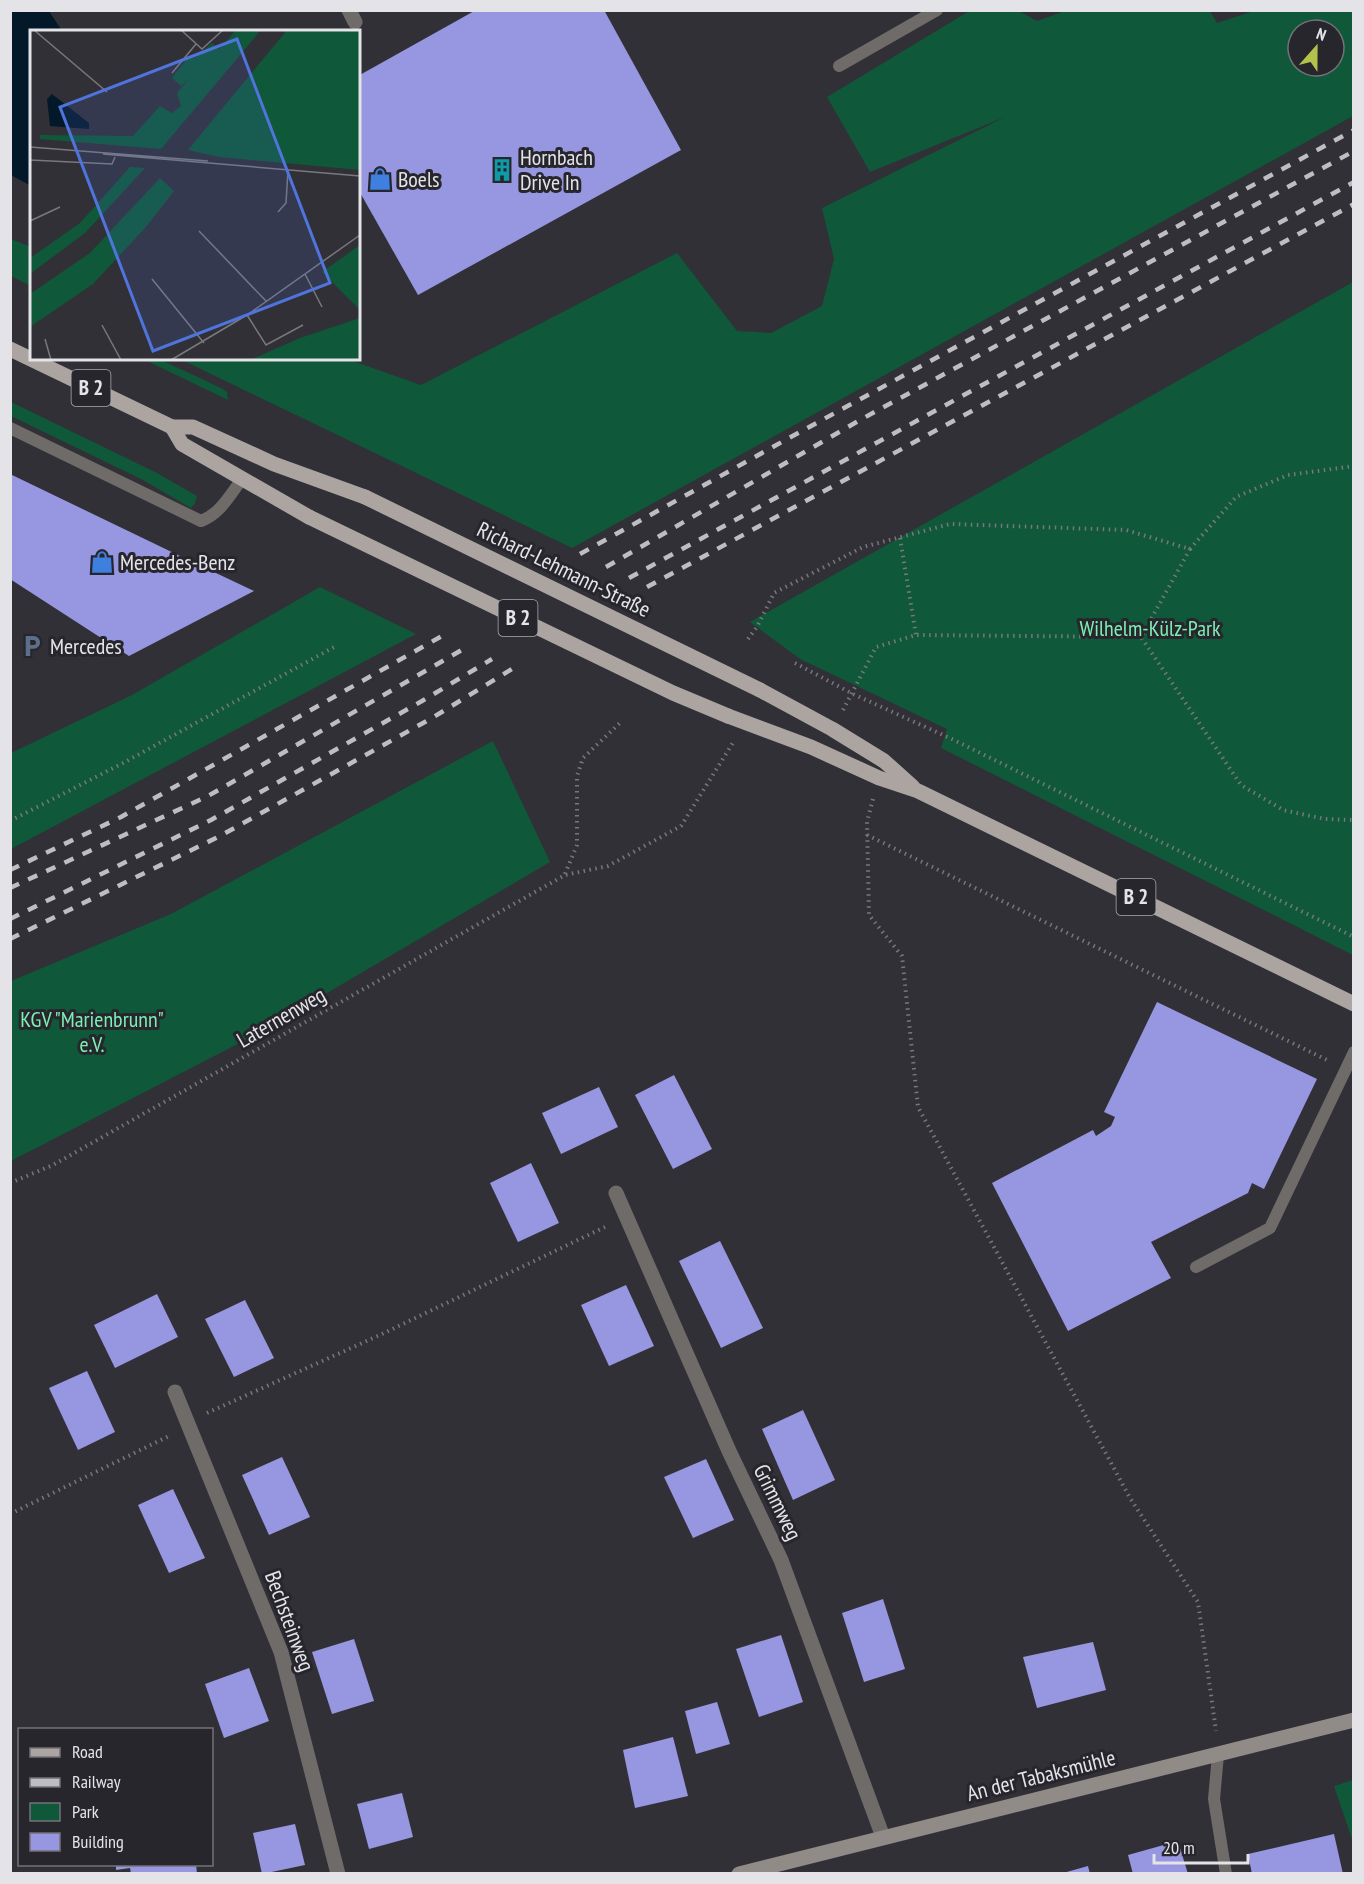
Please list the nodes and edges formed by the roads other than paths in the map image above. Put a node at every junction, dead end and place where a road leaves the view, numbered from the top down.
1 (937, 10) edge
2 (839, 66) dead end
3 (10, 349) edge
4 (30, 359) edge
5 (33, 360) edge
6 (172, 427) junction
7 (10, 428) edge
8 (242, 479) junction
9 (918, 791) junction
10 (1353, 1004) edge
11 (1353, 1052) edge
12 (616, 1193) dead end
13 (1196, 1267) dead end
14 (175, 1392) dead end
15 (1353, 1720) edge
16 (1218, 1755) junction
17 (883, 1837) junction
18 (338, 1874) edge
19 (739, 1874) edge
20 (1226, 1874) edge

1 - 2 lane
3 - 4 main road, Richard-Lehmann-Straße / B 2
5 - 6 main road, Richard-Lehmann-Straße / B 2
6 - 8 main road, Richard-Lehmann-Straße / B 2
6 - 9 main road, Richard-Lehmann-Straße / B 2, bridge
7 - 8 lane
8 - 9 main road, Richard-Lehmann-Straße / B 2, bridge
9 - 10 main road, Richard-Lehmann-Straße / B 2
11 - 13 lane
12 - 17 street, Grimmweg
14 - 18 street, Bechsteinweg
15 - 16 main road, An der Tabaksmühle
16 - 17 main road, An der Tabaksmühle
16 - 20 lane
17 - 19 main road, An der Tabaksmühle

